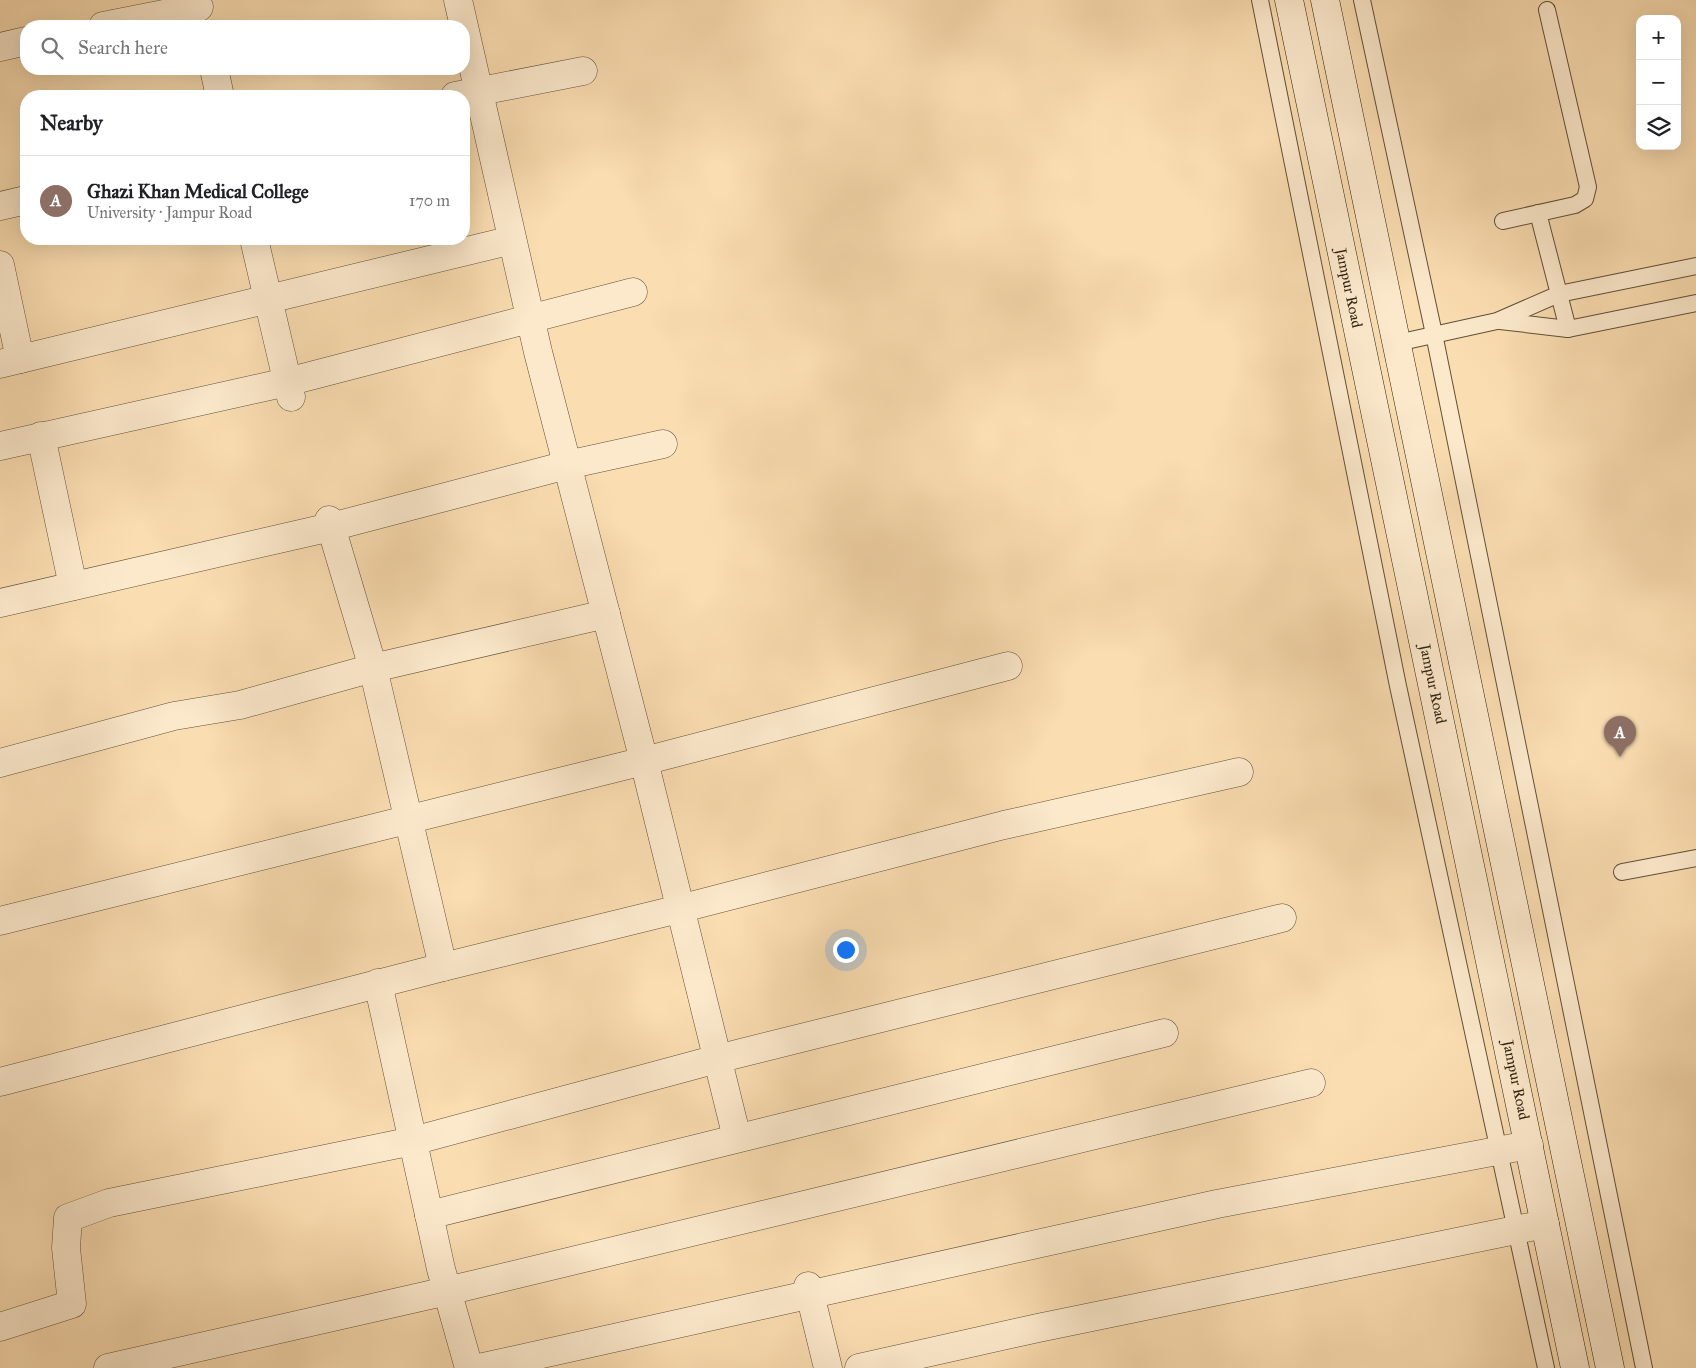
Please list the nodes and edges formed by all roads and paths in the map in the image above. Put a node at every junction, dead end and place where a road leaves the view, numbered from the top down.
1 (458, 0) edge
2 (1260, 0) edge
3 (1289, 0) edge
4 (1325, 0) edge
5 (1362, 0) edge
6 (1547, 10) dead end
7 (200, 11) edge
8 (142, 20) edge
9 (460, 20) edge
10 (20, 43) edge
11 (0, 47) edge
12 (583, 71) dead end
13 (215, 75) edge
14 (465, 75) edge
15 (219, 90) edge
16 (467, 90) edge
17 (470, 92) edge
18 (470, 103) edge
19 (20, 201) edge
20 (0, 206) edge
21 (1538, 213) junction
22 (1503, 221) dead end
23 (512, 240) junction
24 (255, 245) edge
25 (0, 265) edge
26 (1696, 266) edge
27 (633, 292) dead end
28 (1559, 294) junction
29 (268, 298) junction
30 (1696, 303) edge
31 (530, 319) junction
32 (1498, 321) junction
33 (1568, 329) junction
34 (1434, 334) junction
35 (1397, 343) junction
36 (10, 362) edge
37 (289, 390) junction
38 (41, 436) junction
39 (663, 444) dead end
40 (0, 446) edge
41 (567, 465) junction
42 (330, 524) junction
43 (73, 586) junction
44 (0, 603) edge
45 (606, 614) junction
46 (1008, 666) dead end
47 (373, 668) junction
48 (644, 762) junction
49 (0, 763) edge
50 (1238, 772) dead end
51 (409, 820) junction
52 (1696, 858) edge
53 (1622, 872) dead end
54 (679, 909) junction
55 (1282, 918) dead end
56 (0, 921) edge
57 (442, 967) junction
58 (378, 983) junction
59 (1164, 1033) dead end
60 (717, 1059) junction
61 (0, 1082) edge
62 (1311, 1083) dead end
63 (736, 1138) junction
64 (413, 1141) junction
65 (1529, 1145) junction
66 (1498, 1151) junction
67 (429, 1215) junction
68 (1545, 1224) junction
69 (1516, 1230) junction
70 (809, 1290) junction
71 (447, 1291) junction
72 (0, 1327) edge
73 (108, 1368) edge
74 (469, 1368) edge
75 (479, 1368) edge
76 (828, 1368) edge
77 (859, 1368) edge
78 (1546, 1368) edge
79 (1575, 1368) edge
80 (1610, 1368) edge
81 (1644, 1368) edge

1 - 9 street
2 - 66 lane
3 - 65 street, Jampur Road
4 - 35 street
5 - 34 lane
6 - 21 lane
7 - 8 street
10 - 11 street
12 - 17 street
13 - 15 street
14 - 16 street
18 - 23 street
19 - 20 street
21 - 22 lane
21 - 28 lane
23 - 29 street
23 - 31 street
24 - 29 street
25 - 36 street
26 - 28 lane
27 - 31 street
28 - 32 lane
28 - 33 lane
29 - 36 street
29 - 37 street
30 - 33 lane
31 - 37 street
31 - 41 street
32 - 33 lane
32 - 34 lane
34 - 35 lane
34 - 81 lane
35 - 80 street
37 - 38 street
38 - 40 street
38 - 43 street
39 - 41 street
41 - 42 street
41 - 45 street
42 - 43 street
42 - 47 street
43 - 44 street
45 - 47 street
45 - 48 street
46 - 48 street
47 - 49 street
47 - 51 street
48 - 51 street
48 - 54 street
50 - 54 street
51 - 56 street
51 - 57 street
52 - 53 lane
54 - 57 street
54 - 60 street
55 - 60 street
57 - 58 street
58 - 61 street
58 - 64 street
59 - 63 street
60 - 63 street
60 - 64 street
62 - 71 street
63 - 67 street
64 - 67 street
64 - 72 street
65 - 66 street
65 - 68 street, Jampur Road
66 - 69 lane
66 - 70 street
67 - 71 street
68 - 69 street
68 - 79 street, Jampur Road
69 - 77 street
69 - 78 lane
70 - 75 street
70 - 76 street
71 - 73 street
71 - 74 street

